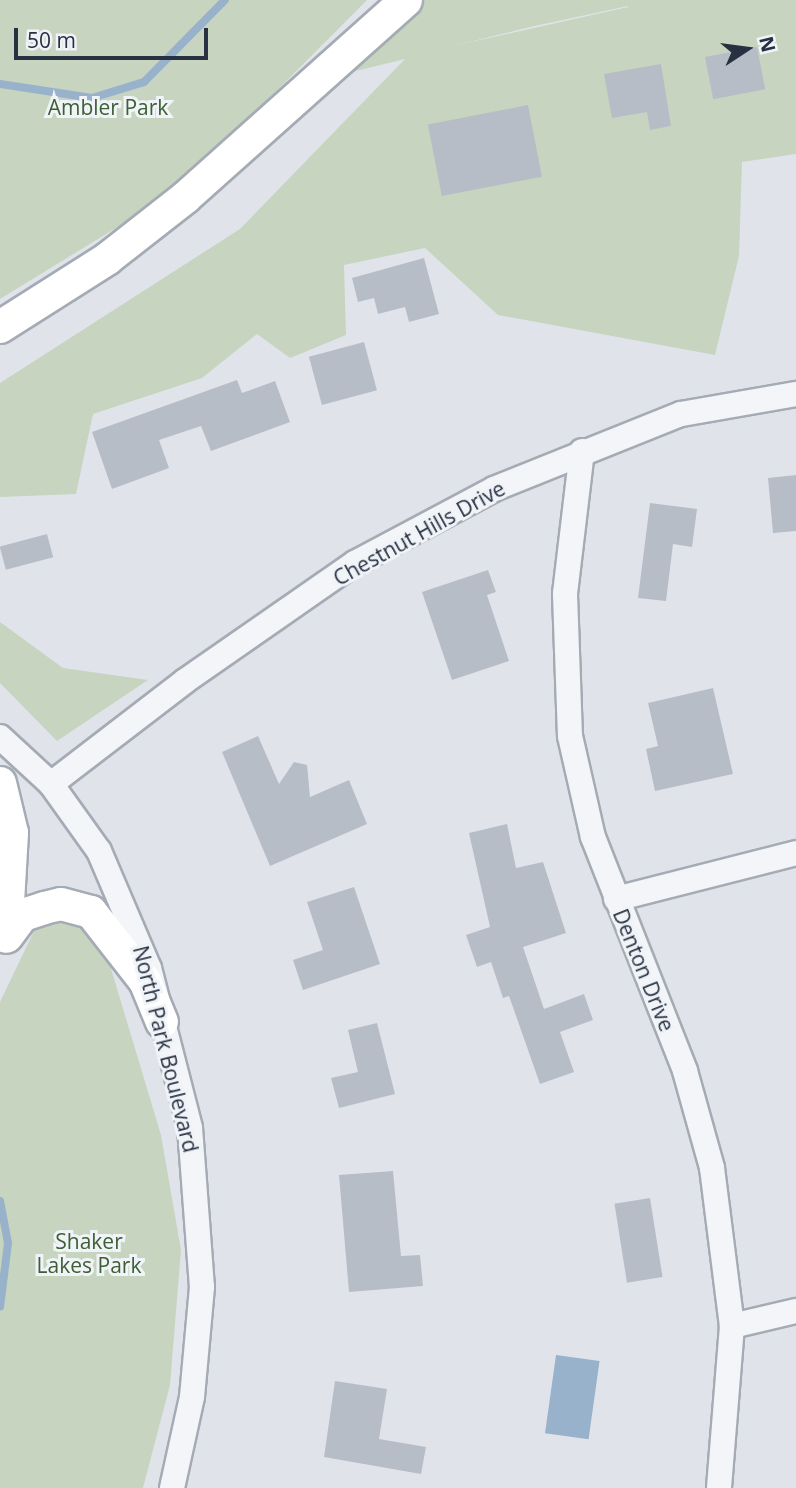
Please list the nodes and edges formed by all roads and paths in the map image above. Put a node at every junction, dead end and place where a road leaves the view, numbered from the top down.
1 (406, 0) edge
2 (0, 327) edge
3 (796, 394) edge
4 (582, 450) junction
5 (0, 737) edge
6 (0, 783) edge
7 (51, 785) junction
8 (796, 853) edge
9 (616, 899) junction
10 (4, 944) edge
11 (162, 1022) junction
12 (796, 1311) edge
13 (732, 1326) junction
14 (172, 1488) edge
15 (719, 1488) edge

1 - 2 main road
3 - 4 street, Chestnut Hills Drive
4 - 7 street, Chestnut Hills Drive
4 - 9 street, Denton Drive
5 - 7 street, North Park Boulevard
6 - 10 main road
7 - 11 street, North Park Boulevard
8 - 9 street
9 - 13 street, Denton Drive
10 - 11 main road
11 - 14 street, North Park Boulevard
12 - 13 street
13 - 15 street, Denton Drive

